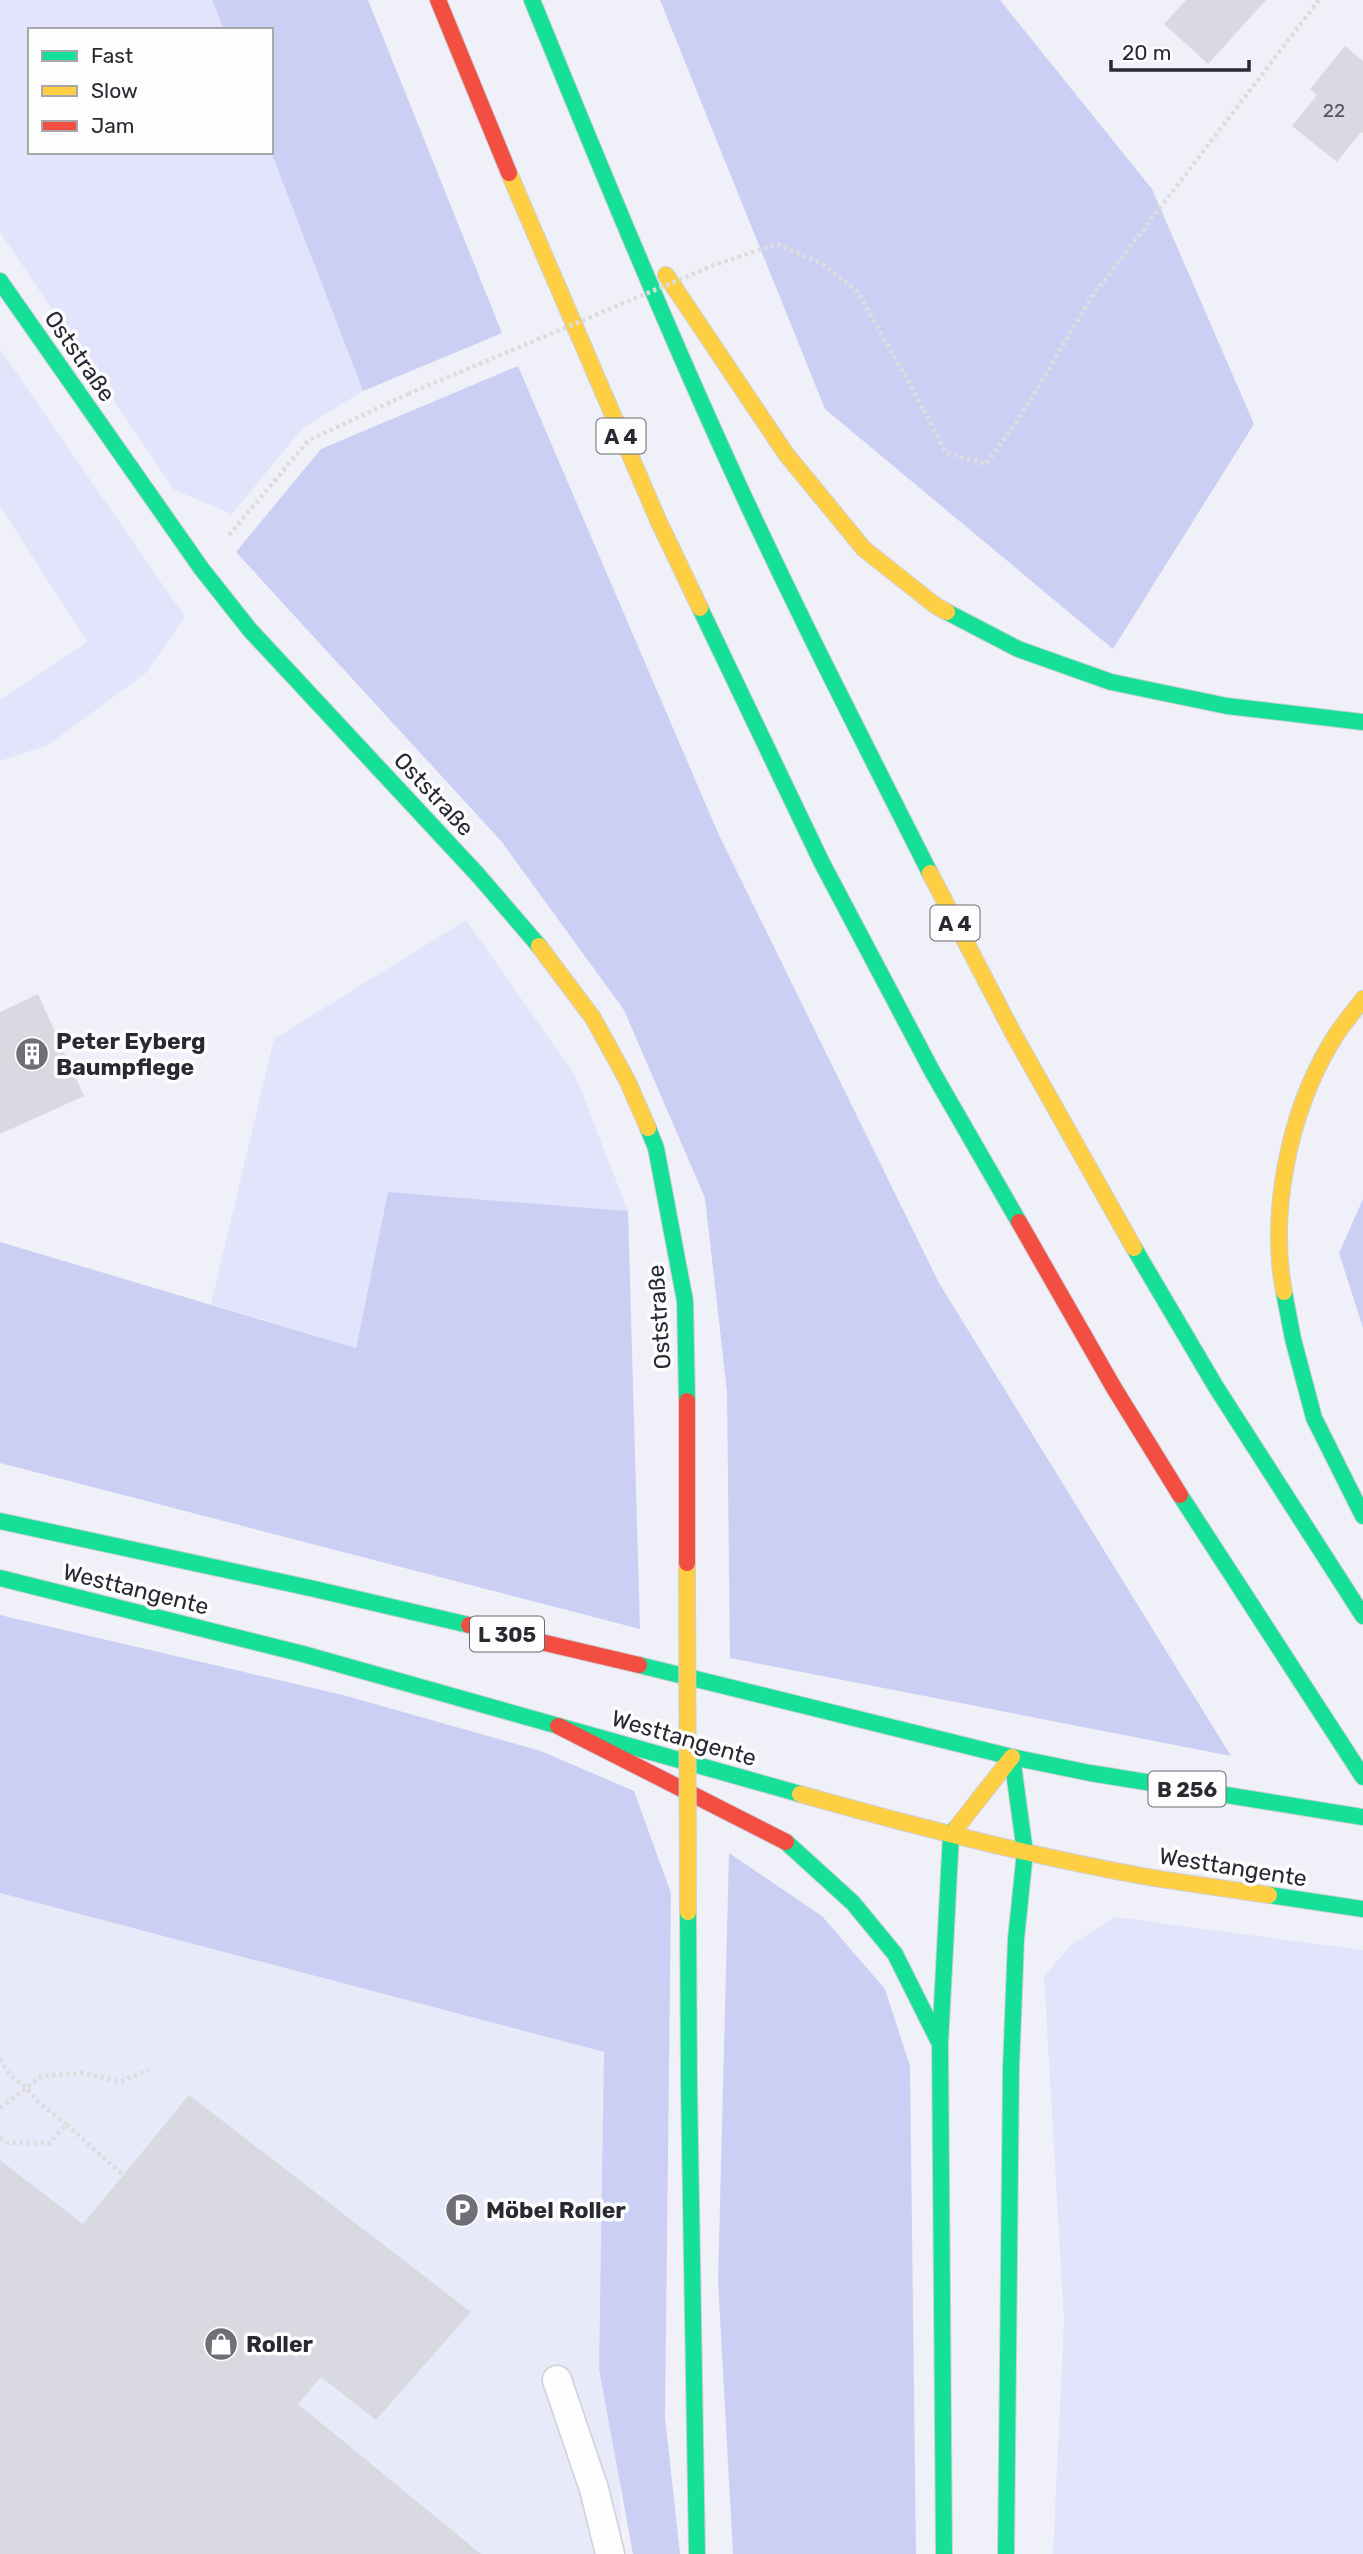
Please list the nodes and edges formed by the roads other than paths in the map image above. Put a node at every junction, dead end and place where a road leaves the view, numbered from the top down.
1 (438, 0) edge
2 (532, 0) edge
3 (612, 195) junction
4 (0, 281) edge
5 (1363, 722) edge
6 (1363, 999) edge
7 (1363, 1516) edge
8 (0, 1521) edge
9 (0, 1578) edge
10 (1363, 1616) edge
11 (558, 1726) junction
12 (1012, 1757) junction
13 (1363, 1777) edge
14 (1363, 1817) edge
15 (951, 1834) junction
16 (1025, 1852) junction
17 (1363, 1909) edge
18 (940, 2044) junction
19 (557, 2379) dead end
20 (610, 2554) edge
21 (696, 2554) edge
22 (944, 2554) edge
23 (1006, 2554) edge

1 - 13 main road, A 4
2 - 3 main road, A 4
3 - 5 main road
3 - 10 main road, A 4
4 - 21 main road, Oststraße, bridge
6 - 7 main road
8 - 12 main road, Westtangente / L 305
9 - 11 main road, Westtangente
11 - 15 main road, Westtangente
11 - 18 main road
12 - 14 main road, Westtangente / B 256
12 - 15 main road
12 - 16 main road
15 - 16 main road, Westtangente
15 - 18 main road
16 - 17 main road, Westtangente
16 - 23 main road
18 - 22 main road
19 - 20 lane

